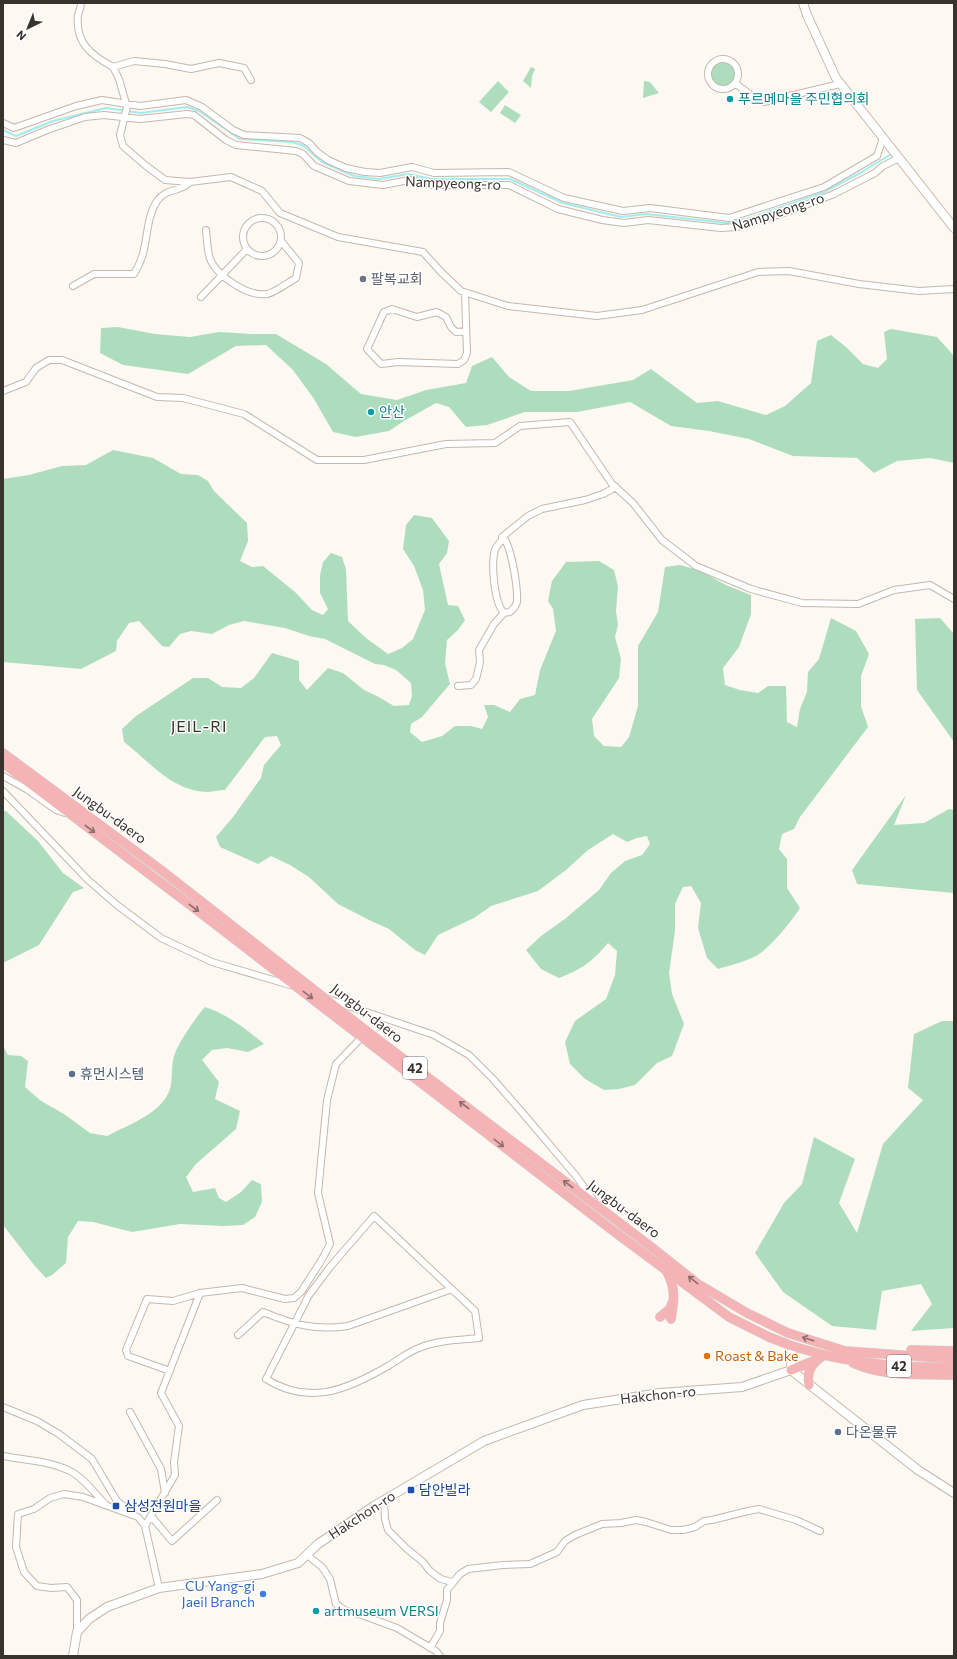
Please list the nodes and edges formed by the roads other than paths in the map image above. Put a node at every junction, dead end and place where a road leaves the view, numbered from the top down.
1 (81, 3) edge
2 (803, 3) edge
3 (112, 67) junction
4 (251, 80) dead end
5 (736, 84) junction
6 (840, 84) junction
7 (126, 105) junction
8 (124, 117) junction
9 (3, 123) edge
10 (883, 138) junction
11 (3, 140) edge
12 (899, 158) junction
13 (190, 182) junction
14 (285, 215) junction
15 (276, 223) junction
16 (954, 228) edge
17 (206, 230) dead end
18 (281, 241) junction
19 (247, 249) junction
20 (222, 276) junction
21 (74, 286) dead end
22 (954, 289) edge
23 (465, 293) junction
24 (201, 297) dead end
25 (466, 331) junction
26 (3, 391) edge
27 (616, 487) junction
28 (502, 540) junction
29 (954, 600) edge
30 (504, 613) junction
31 (458, 686) dead end
32 (3, 753) edge
33 (3, 764) edge
34 (3, 776) edge
35 (3, 791) edge
36 (73, 816) junction
37 (296, 986) junction
38 (323, 997) junction
39 (362, 1037) junction
40 (598, 1208) junction
41 (321, 1261) junction
42 (330, 1267) junction
43 (667, 1271) junction
44 (452, 1289) junction
45 (200, 1293) junction
46 (675, 1296) junction
47 (660, 1318) dead end
48 (671, 1319) dead end
49 (294, 1324) junction
50 (238, 1335) dead end
51 (792, 1346) junction
52 (954, 1351) edge
53 (845, 1355) junction
54 (821, 1357) junction
55 (954, 1359) edge
56 (954, 1368) edge
57 (170, 1370) junction
58 (791, 1370) junction
59 (954, 1375) edge
60 (809, 1385) junction
61 (3, 1407) edge
62 (130, 1412) dead end
63 (3, 1456) edge
64 (165, 1493) junction
65 (954, 1493) edge
66 (217, 1500) dead end
67 (384, 1500) junction
68 (106, 1506) junction
69 (151, 1516) junction
70 (138, 1517) junction
71 (145, 1526) junction
72 (820, 1531) dead end
73 (307, 1555) junction
74 (452, 1582) junction
75 (159, 1588) junction
76 (77, 1632) junction
77 (430, 1648) junction
78 (73, 1656) edge
79 (440, 1656) edge

1 - 3 street
2 - 6 street
3 - 4 street
3 - 7 street
5 - 5 street
5 - 6 street
6 - 10 street
7 - 8 street
7 - 9 street, Nampyeong-ro
7 - 10 street, Nampyeong-ro
8 - 11 street, Nampyeong-ro
8 - 12 street, Nampyeong-ro
8 - 13 street
10 - 12 street
12 - 16 street
13 - 14 street
13 - 21 street
14 - 15 street
14 - 23 street
15 - 18 street
15 - 19 street
17 - 20 street
18 - 19 street
18 - 20 street
19 - 20 street
20 - 24 street
22 - 23 street
23 - 25 street
25 - 25 street
26 - 27 street
27 - 28 street
27 - 29 street
28 - 30 street
28 - 30 street
30 - 31 street
32 - 38 main road, Jungbu-daero / 42
33 - 36 main road, Jungbu-daero / 42
34 - 36 street
35 - 37 street
36 -> 37 main road, Jungbu-daero / 42
37 -> 39 main road, Jungbu-daero / 42
40 -> 38 main road, Jungbu-daero / 42
38 - 40 street
39 - 41 street
39 -> 43 main road, Jungbu-daero / 42
53 -> 40 main road, Jungbu-daero / 42
41 - 42 street
41 - 45 street
42 - 44 street
42 - 49 street
43 - 46 main road
43 - 51 main road, Jungbu-daero / 42
44 - 49 street
44 - 49 street
45 - 57 street
45 - 57 street
46 - 47 main road
46 - 48 main road
49 - 50 street
51 - 54 main road, Jungbu-daero / 42
51 - 58 street
52 - 53 main road
53 - 54 main road, Jungbu-daero / 42
53 - 55 main road, 42
53 - 56 main road, 42
53 - 59 main road
54 - 58 main road
54 - 60 main road
57 - 64 street
58 - 60 street
58 - 67 street, Hakchon-ro
60 - 65 street
61 - 70 street
62 - 64 street
63 - 68 street
64 - 69 street
66 - 69 street
67 - 73 street, Hakchon-ro
67 - 74 street
68 - 70 street
68 - 76 street
69 - 71 street
70 - 71 street
71 - 75 street
72 - 74 street
73 - 75 street, Hakchon-ro
73 - 77 street
74 - 77 street
75 - 76 street, Hakchon-ro
76 - 78 street
77 - 79 street

